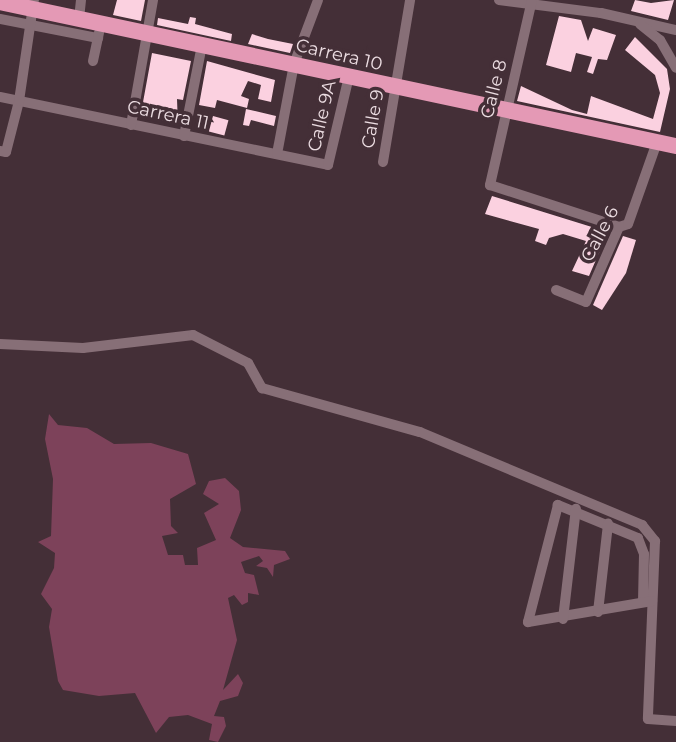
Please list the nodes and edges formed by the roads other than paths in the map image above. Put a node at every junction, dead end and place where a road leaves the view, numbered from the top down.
1 (81, 0) edge
2 (153, 0) edge
3 (318, 0) edge
4 (410, 0) edge
5 (499, 0) edge
6 (597, 0) edge
7 (0, 2) edge
8 (532, 3) edge
9 (34, 5) edge
10 (592, 12) junction
11 (611, 15) junction
12 (0, 19) edge
13 (79, 19) junction
14 (30, 26) junction
15 (676, 30) edge
16 (99, 31) junction
17 (148, 34) junction
18 (202, 45) junction
19 (93, 61) dead end
20 (293, 64) junction
21 (676, 68) edge
22 (349, 76) junction
23 (397, 88) junction
24 (0, 97) edge
25 (19, 101) junction
26 (506, 111) junction
27 (131, 125) junction
28 (184, 136) junction
29 (670, 144) edge
30 (3, 152) edge
31 (277, 154) junction
32 (383, 162) dead end
33 (328, 165) joint
34 (620, 228) junction
35 (556, 290) dead end
36 (0, 344) edge
37 (576, 509) junction
38 (608, 524) junction
39 (647, 602) junction
40 (598, 612) junction
41 (563, 619) junction
42 (676, 721) edge

1 - 13 street
2 - 17 street
3 - 20 street
4 - 23 street, Calle 9
5 - 8 street
6 - 10 street
7 - 9 highway, Carrera 10
8 - 10 street
8 - 26 street, Calle 8
9 - 13 highway, Carrera 10
9 - 14 street
10 - 11 street
11 - 15 street
11 - 21 street
12 - 14 street
13 - 16 highway, Carrera 10
14 - 16 street
14 - 25 street
16 - 17 highway, Carrera 10
16 - 19 street
17 - 18 highway, Carrera 10
17 - 27 street
18 - 20 highway, Carrera 10
18 - 28 street
20 - 22 highway, Carrera 10
20 - 31 street
22 - 23 highway, Carrera 10
22 - 33 street, Calle 9A
23 - 26 highway, Carrera 10
23 - 32 street, Calle 9
24 - 25 street, Carrera 11
25 - 27 street, Carrera 11
25 - 30 street
26 - 29 highway, Carrera 10
26 - 34 street, Calle 8
27 - 28 street, Carrera 11
28 - 31 street, Carrera 11
29 - 34 street, Calle 6
31 - 33 street, Carrera 11
34 - 35 street, Calle 6
36 - 39 street
37 - 38 street
37 - 41 street
37 - 41 street
38 - 39 street
38 - 40 street
39 - 40 street
39 - 42 street
40 - 41 street

